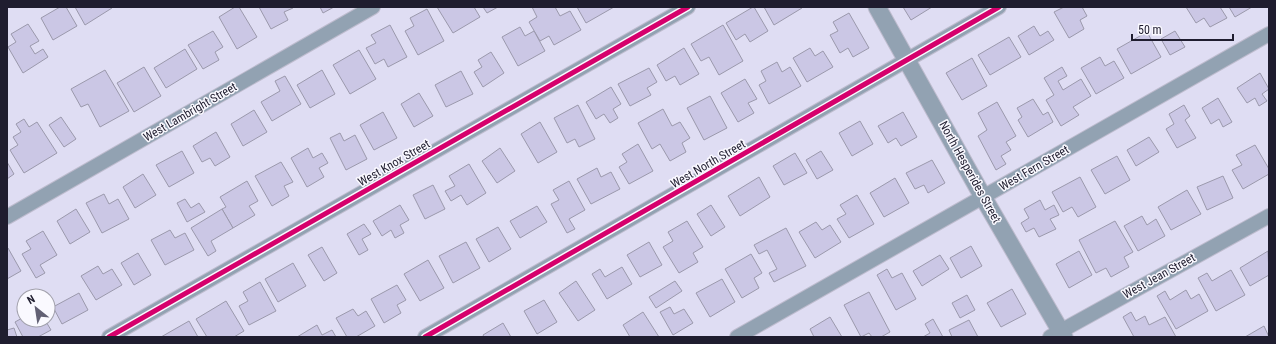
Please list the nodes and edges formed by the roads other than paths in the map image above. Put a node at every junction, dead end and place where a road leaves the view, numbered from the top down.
1 (373, 7) edge
2 (688, 7) edge
3 (877, 7) edge
4 (999, 7) edge
5 (1269, 34) edge
6 (907, 61) junction
7 (983, 197) junction
8 (1269, 216) edge
9 (7, 217) edge
10 (1058, 335) edge
11 (109, 337) edge
12 (425, 337) edge
13 (737, 337) edge

1 - 9 street, West Lambright Street
2 - 11 street, West Knox Street
3 - 6 street, North Hesperides Street
4 - 6 street, West North Street
5 - 7 street, West Fern Street
6 - 7 street, North Hesperides Street
6 - 12 street, West North Street
7 - 10 street, North Hesperides Street
7 - 13 street, West Fern Street
8 - 10 street, West Jean Street

